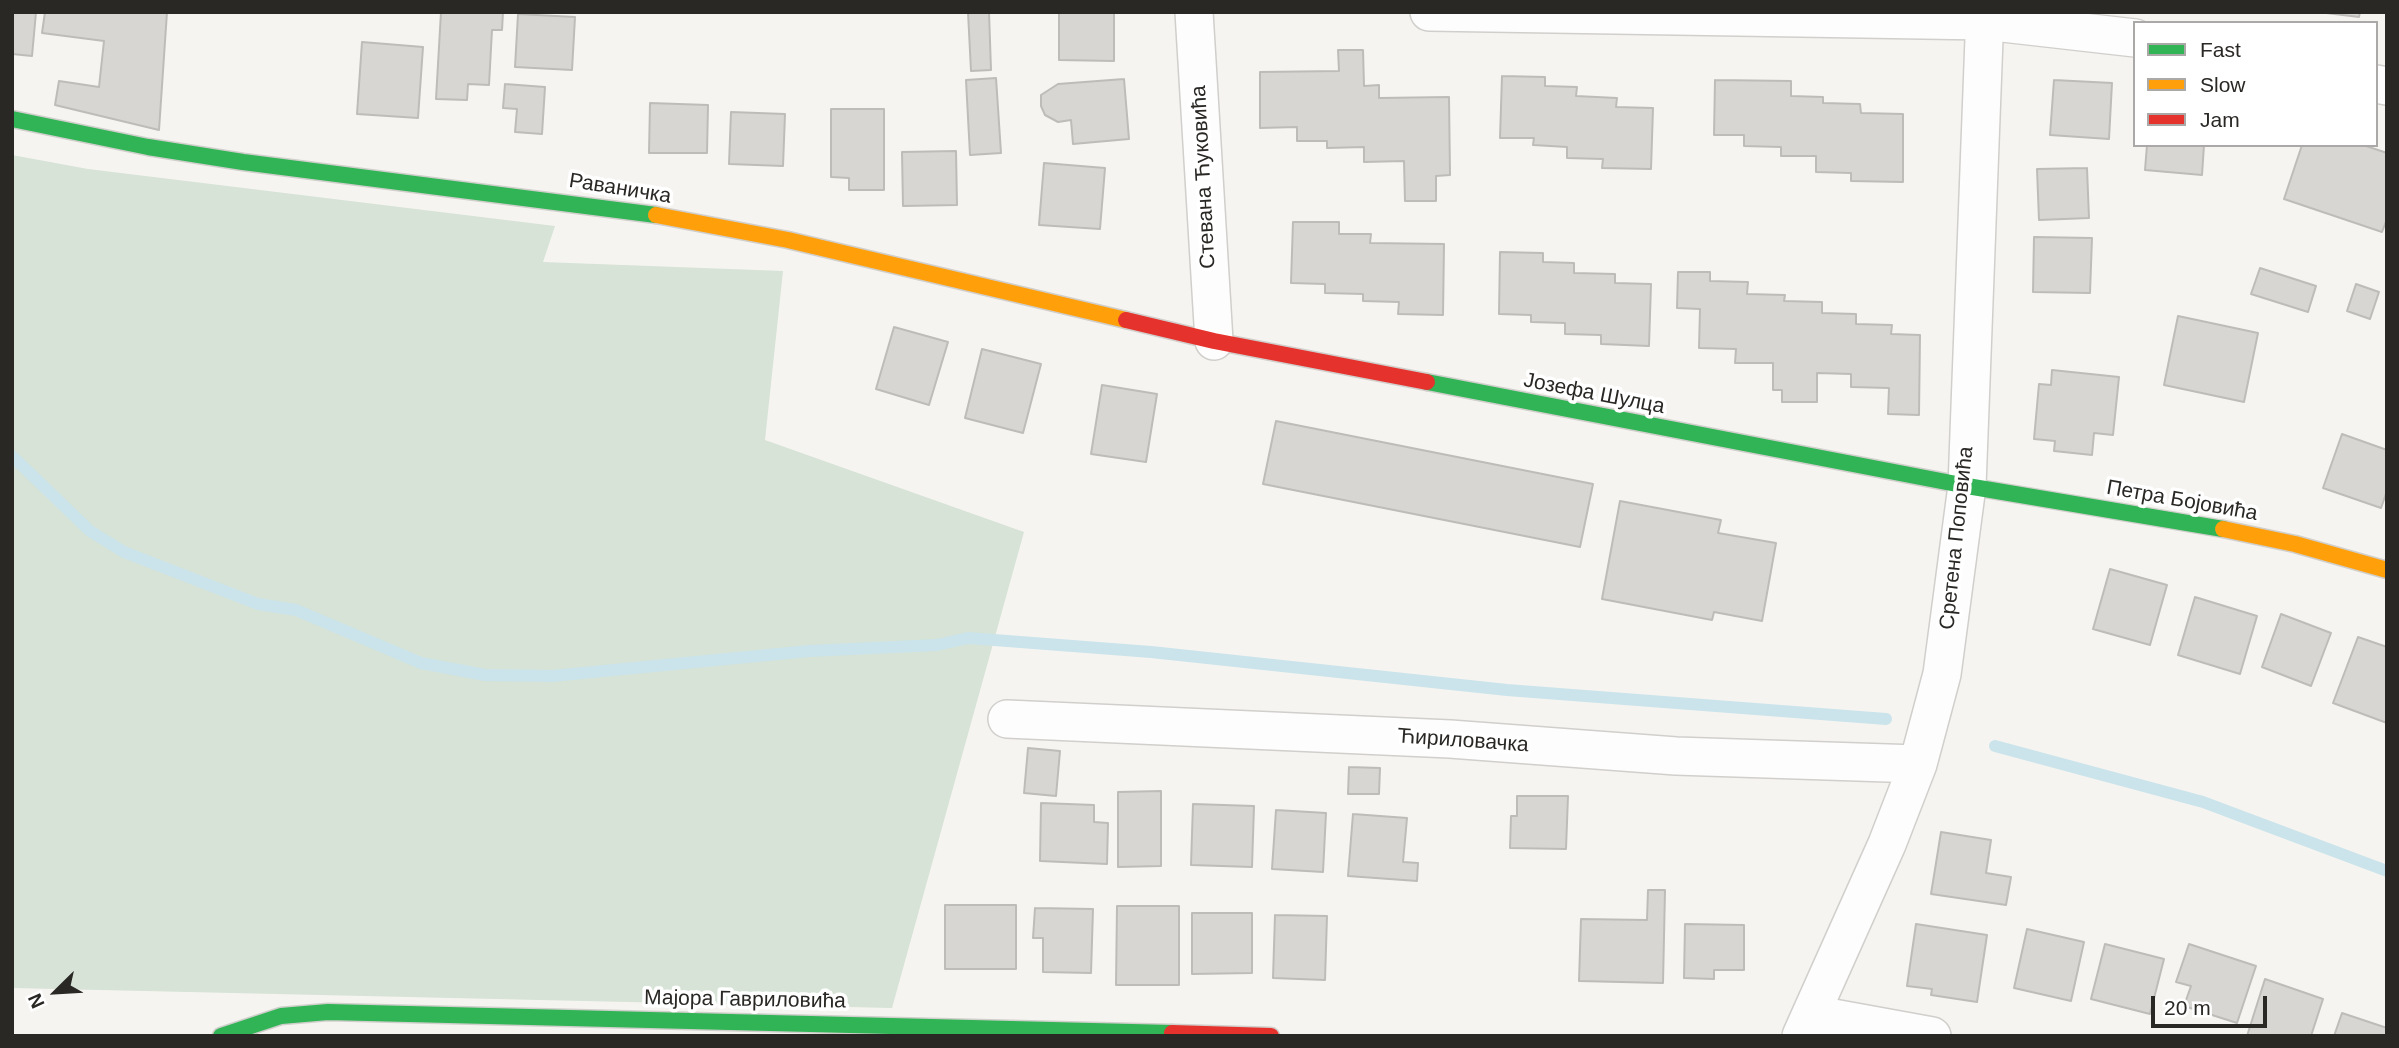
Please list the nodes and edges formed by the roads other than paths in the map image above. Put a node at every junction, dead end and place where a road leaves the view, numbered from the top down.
1 (1194, 12) edge
2 (1429, 12) edge
3 (1985, 17) edge
4 (2133, 38) edge
5 (12, 119) edge
6 (1214, 341) junction
7 (1967, 486) junction
8 (2387, 570) edge
9 (1007, 719) dead end
10 (1918, 764) junction
11 (1806, 1025) edge
12 (221, 1036) edge
13 (1271, 1036) edge
14 (1932, 1036) edge

1 - 6 street, Стевана Ћуковића
2 - 3 street
3 - 4 street
3 - 7 street, Сретена Поповића
5 - 6 street, Раваничка
6 - 7 street, Јозефа Шулца
7 - 8 street, Петра Бојовића
7 - 10 street, Сретена Поповића
9 - 10 street, Ћириловачка
10 - 11 street, Сретена Поповића
11 - 14 street
12 - 13 street, Мајора Гавриловића

